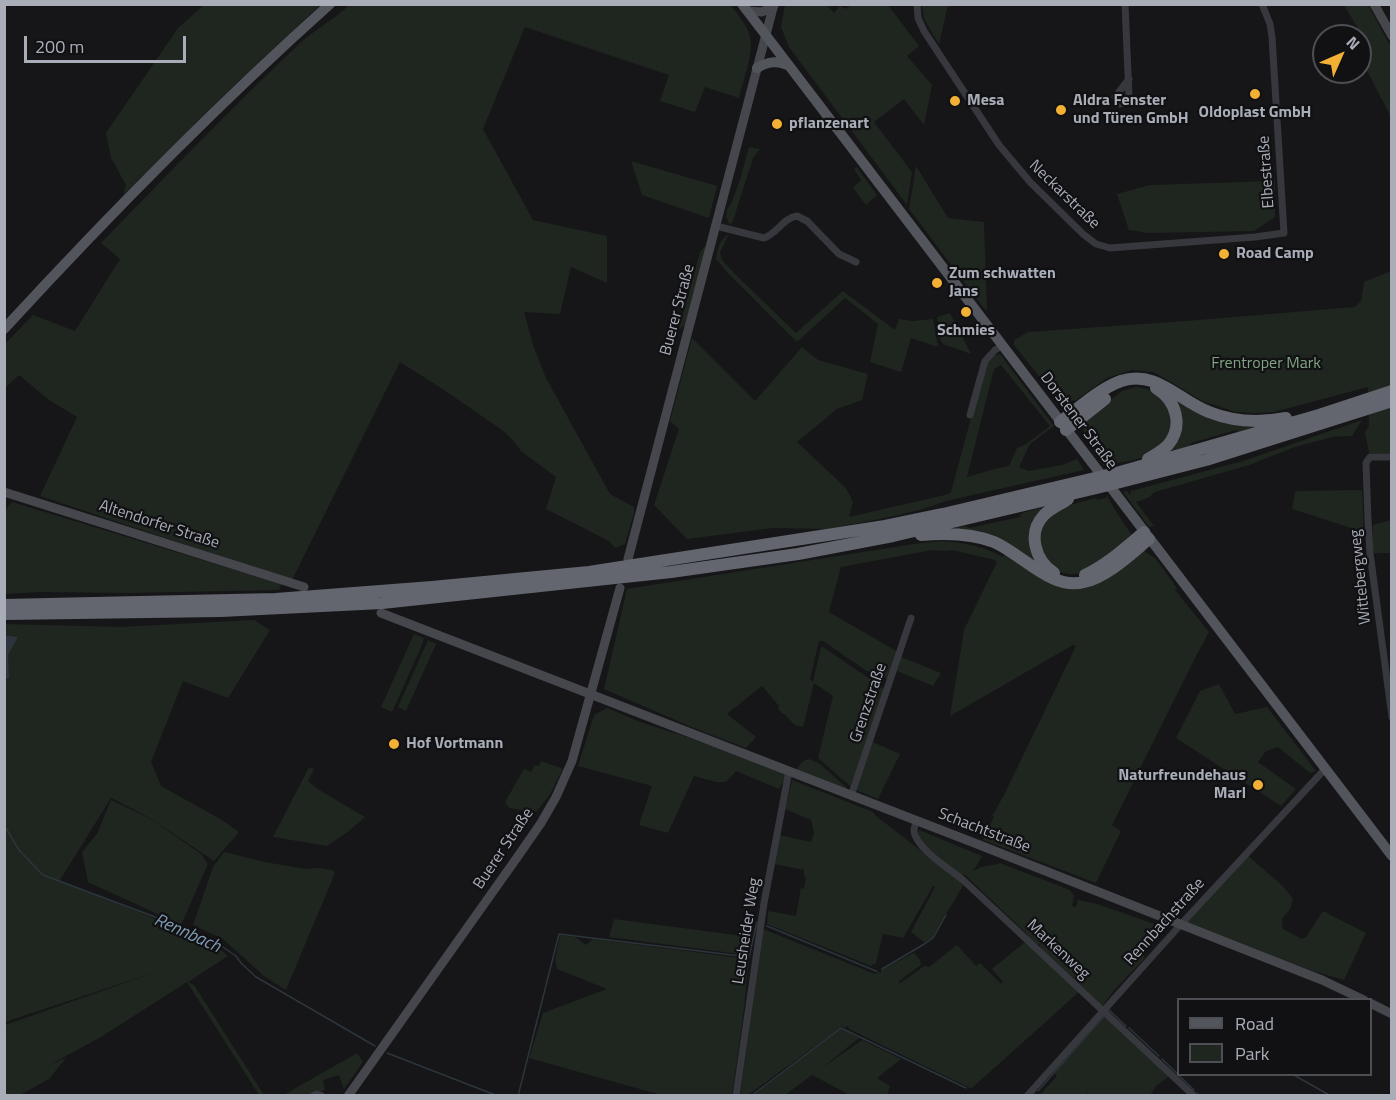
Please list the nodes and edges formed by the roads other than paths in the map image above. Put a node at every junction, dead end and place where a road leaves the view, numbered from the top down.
1 (330, 4) edge
2 (916, 4) edge
3 (1125, 4) edge
4 (1262, 4) edge
5 (1374, 4) edge
6 (774, 5) edge
7 (744, 8) edge
8 (766, 36) junction
9 (1392, 36) edge
10 (787, 65) junction
11 (757, 68) junction
12 (1129, 79) dead end
13 (716, 226) junction
14 (1284, 233) joint
15 (856, 262) dead end
16 (4, 329) edge
17 (1002, 346) junction
18 (1392, 391) edge
19 (1392, 401) edge
20 (970, 415) dead end
21 (1319, 415) junction
22 (1063, 426) junction
23 (1392, 457) edge
24 (1133, 467) junction
25 (1123, 476) junction
26 (1086, 486) junction
27 (4, 492) edge
28 (1073, 493) junction
29 (893, 536) junction
30 (1147, 536) junction
31 (628, 559) dead end
32 (304, 587) dead end
33 (620, 588) dead end
34 (4, 604) edge
35 (4, 614) edge
36 (381, 614) dead end
37 (911, 618) dead end
38 (591, 694) junction
39 (1392, 717) edge
40 (1325, 769) junction
41 (789, 771) junction
42 (851, 796) junction
43 (917, 821) junction
44 (1392, 856) edge
45 (1181, 925) junction
46 (1362, 998) edge
47 (1372, 1004) edge
48 (1103, 1010) junction
49 (1392, 1014) edge
50 (313, 1095) edge
51 (322, 1095) edge
52 (348, 1095) edge
53 (736, 1095) edge
54 (1028, 1095) edge
55 (1194, 1095) edge

1 - 16 main road
2 - 14 street, Neckarstraße
3 - 12 street
4 - 14 street, Elbestraße
5 - 9 street
6 - 7 street, Buerer Straße
6 - 8 street, Buerer Straße
7 - 8 main road, Dorstener Straße
8 - 10 main road, Dorstener Straße
8 - 11 street, Buerer Straße
10 - 11 main road
10 - 17 main road, Dorstener Straße
11 - 13 street, Buerer Straße
13 - 15 street
13 - 31 street, Buerer Straße
17 - 20 street
17 - 22 main road, Dorstener Straße
18 - 21 highway
19 - 25 highway
21 - 22 highway
21 - 24 highway
22 - 24 highway
22 - 30 main road, Dorstener Straße
23 - 39 street, Wittebergweg
24 - 25 highway
25 - 26 highway
26 - 28 highway
26 - 34 highway
27 - 32 street, Altendorfer Straße
28 - 29 highway
28 - 30 highway
29 - 30 highway
29 - 35 highway
30 - 40 main road, Dorstener Straße
33 - 38 street, Buerer Straße
36 - 38 street
37 - 42 street, Grenzstraße
38 - 41 street, Schachtstraße
38 - 52 street, Buerer Straße
40 - 44 main road, Dorstener Straße
40 - 45 street, Rennbachstraße
41 - 42 street, Schachtstraße
41 - 53 street, Leusheider Weg
42 - 43 street, Schachtstraße
43 - 45 street, Schachtstraße
43 - 48 street, Markenweg
45 - 46 street, Schachtstraße
45 - 48 street, Rennbachstraße
47 - 49 street
48 - 54 street, Rennbachstraße
48 - 55 street, Markenweg
50 - 51 street

